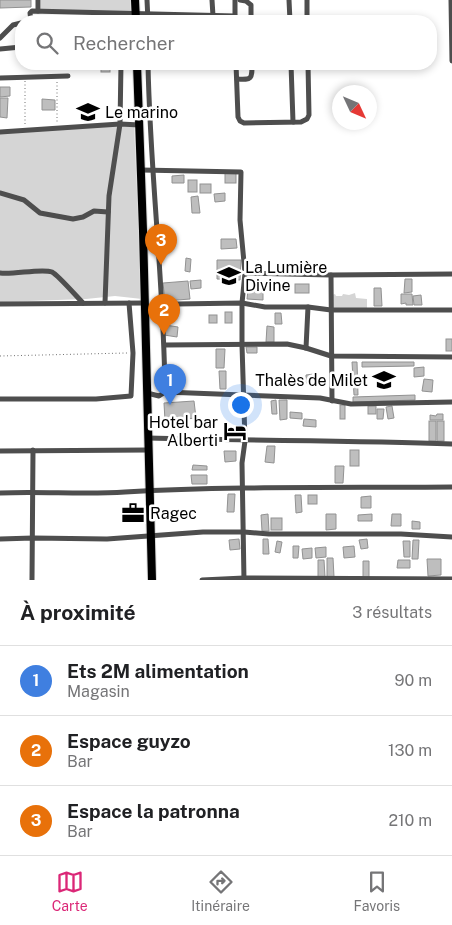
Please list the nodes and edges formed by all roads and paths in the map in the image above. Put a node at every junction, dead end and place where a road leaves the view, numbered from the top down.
1 (38, 0) edge
2 (135, 0) edge
3 (148, 0) edge
4 (212, 0) edge
5 (234, 0) edge
6 (240, 0) edge
7 (289, 0) edge
8 (307, 0) edge
9 (451, 0) edge
10 (38, 11) junction
11 (148, 14) junction
12 (30, 15) edge
13 (94, 15) edge
14 (136, 15) edge
15 (145, 15) edge
16 (180, 15) edge
17 (213, 15) edge
18 (235, 15) edge
19 (251, 15) edge
20 (290, 15) edge
21 (307, 15) edge
22 (451, 18) edge
23 (15, 25) edge
24 (0, 38) edge
25 (15, 48) edge
26 (0, 49) edge
27 (452, 61) edge
28 (121, 70) edge
29 (137, 70) edge
30 (148, 70) edge
31 (236, 70) edge
32 (252, 70) edge
33 (291, 70) edge
34 (308, 70) edge
35 (57, 76) junction
36 (68, 76) dead end
37 (0, 78) edge
38 (25, 78) junction
39 (237, 79) junction
40 (293, 122) junction
41 (120, 124) junction
42 (140, 125) junction
43 (57, 129) junction
44 (25, 130) junction
45 (0, 132) edge
46 (154, 169) junction
47 (141, 170) junction
48 (0, 193) edge
49 (108, 212) junction
50 (0, 273) edge
51 (245, 273) junction
52 (452, 274) edge
53 (331, 275) junction
54 (161, 301) junction
55 (145, 302) junction
56 (83, 303) junction
57 (106, 303) junction
58 (130, 303) junction
59 (242, 303) junction
60 (0, 304) edge
61 (308, 307) junction
62 (331, 310) junction
63 (452, 310) edge
64 (164, 345) junction
65 (242, 345) junction
66 (306, 348) junction
67 (132, 353) junction
68 (0, 356) edge
69 (331, 356) junction
70 (452, 356) edge
71 (165, 392) junction
72 (147, 393) junction
73 (244, 396) junction
74 (0, 399) edge
75 (332, 401) junction
76 (452, 402) edge
77 (148, 438) junction
78 (245, 441) junction
79 (452, 444) edge
80 (33, 450) junction
81 (148, 450) junction
82 (0, 451) edge
83 (452, 487) edge
84 (242, 488) junction
85 (150, 490) junction
86 (32, 491) junction
87 (0, 493) edge
88 (244, 532) junction
89 (151, 537) junction
90 (452, 537) edge
91 (33, 538) junction
92 (0, 539) edge
93 (244, 579) edge
94 (32, 580) edge
95 (152, 580) edge
96 (202, 580) edge
97 (452, 580) edge

1 - 10 street
2 - 14 highway
3 - 11 street
4 - 17 street
5 - 18 street
6 - 19 street
7 - 20 street
8 - 21 street
9 - 22 street
10 - 12 street
10 - 13 street
11 - 15 street
11 - 16 street
22 - 27 street
23 - 24 street
25 - 26 street
28 - 41 street
29 - 42 highway
30 - 46 street
31 - 39 street
32 - 39 street
33 - 40 street
34 - 40 street
35 - 36 street
35 - 38 street
35 - 43 path
37 - 38 street
38 - 44 path
39 - 40 street
41 - 42 street
41 - 43 street
41 - 49 street
42 - 47 highway
43 - 44 street
44 - 45 street
46 - 47 street
46 - 51 street
46 - 54 street
47 - 55 highway
48 - 49 street
49 - 57 street
50 - 56 street
51 - 53 street
51 - 59 street
52 - 53 street
53 - 62 street
54 - 59 street
54 - 64 street
55 - 58 street
55 - 72 highway
56 - 57 street
56 - 60 street
57 - 58 street
58 - 67 street
59 - 61 street
59 - 65 street
61 - 62 street
61 - 66 street
62 - 63 street
62 - 69 street
64 - 65 street
64 - 71 street
65 - 66 street
65 - 73 street
66 - 69 street
67 - 68 path
67 - 74 street
69 - 70 street
69 - 75 street
71 - 72 street
71 - 73 street
72 - 77 highway
73 - 75 street
73 - 78 street
75 - 76 street
77 - 78 street
77 - 81 highway
78 - 79 street
78 - 84 street
80 - 81 street
80 - 82 street
80 - 86 street
81 - 85 highway
83 - 84 street
84 - 85 street
84 - 88 street
85 - 86 street
85 - 89 highway
86 - 87 street
86 - 91 street
88 - 89 street
88 - 90 street
88 - 93 street
89 - 91 street
89 - 95 highway
91 - 92 street
91 - 94 street
93 - 96 street
93 - 97 street

